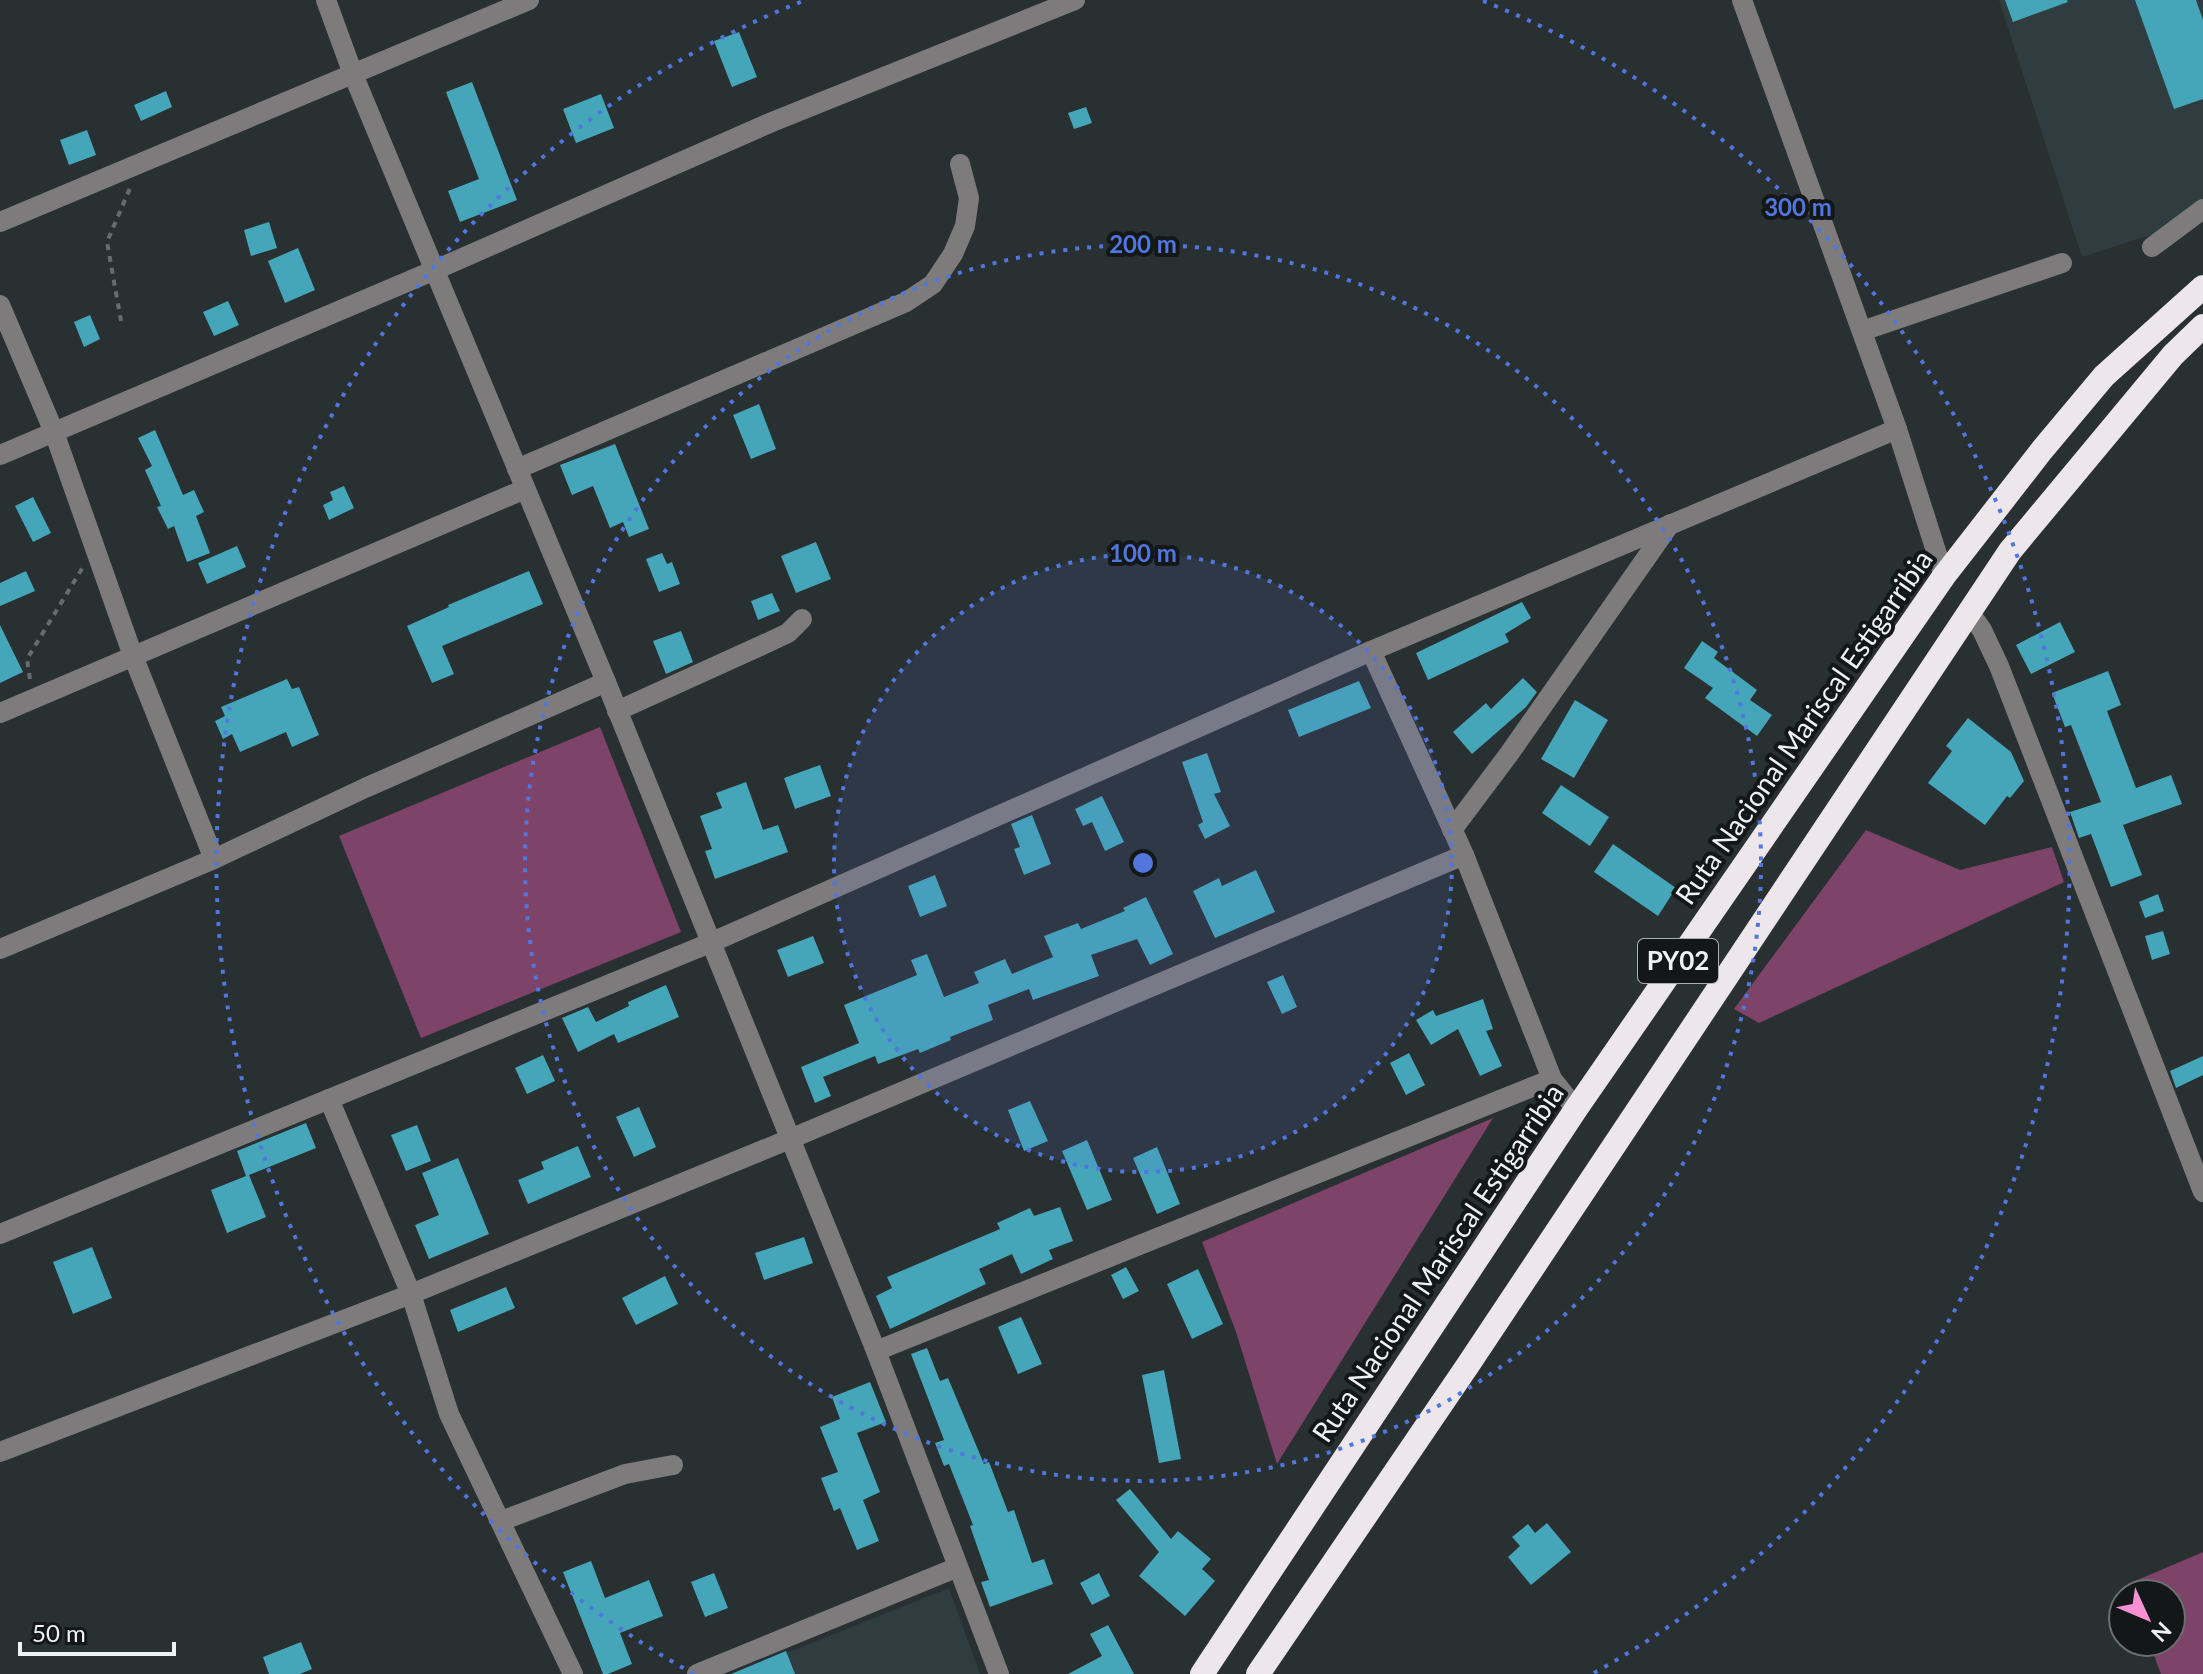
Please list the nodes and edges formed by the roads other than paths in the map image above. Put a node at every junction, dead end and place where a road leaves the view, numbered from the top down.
1 (326, 0) edge
2 (529, 0) edge
3 (1075, 0) edge
4 (1742, 0) edge
5 (353, 74) junction
6 (960, 164) dead end
7 (2203, 209) edge
8 (0, 222) edge
9 (2152, 247) dead end
10 (2062, 263) dead end
11 (435, 270) junction
12 (2203, 287) edge
13 (0, 305) edge
14 (2203, 326) edge
15 (1862, 331) junction
16 (1897, 429) junction
17 (54, 432) junction
18 (0, 455) edge
19 (521, 479) junction
20 (1670, 524) junction
21 (1944, 576) junction
22 (1970, 613) junction
23 (802, 619) dead end
24 (1371, 651) junction
25 (133, 656) junction
26 (606, 682) junction
27 (617, 711) junction
28 (0, 713) edge
29 (1452, 830) junction
30 (1464, 855) junction
31 (214, 859) junction
32 (710, 943) junction
33 (0, 949) edge
34 (1552, 1079) junction
35 (329, 1099) junction
36 (1576, 1109) junction
37 (790, 1139) junction
38 (2203, 1192) edge
39 (0, 1234) edge
40 (411, 1294) junction
41 (876, 1351) junction
42 (0, 1452) edge
43 (673, 1465) dead end
44 (501, 1521) junction
45 (958, 1567) junction
46 (573, 1674) edge
47 (697, 1674) edge
48 (999, 1674) edge
49 (1202, 1674) edge
50 (1258, 1674) edge

1 - 5 street
2 - 5 street
3 - 11 street
4 - 15 street
5 - 8 street
5 - 11 street
6 - 19 street
7 - 9 street
10 - 15 street
11 - 17 street
11 - 19 street
12 - 21 highway, Ruta Nacional Mariscal Estigarribia / PY02
13 - 17 street
14 - 22 highway, PY02
15 - 16 street
16 - 20 street
16 - 21 street
17 - 18 street
17 - 25 street
19 - 25 street
19 - 26 street
20 - 24 street
20 - 29 street
21 - 36 highway, Ruta Nacional Mariscal Estigarribia / PY02
22 - 38 street
22 - 50 highway, PY02
23 - 27 street
24 - 29 street
24 - 32 street
25 - 28 street
25 - 31 street
26 - 27 street
26 - 31 street
27 - 32 street
29 - 30 street
30 - 34 street
30 - 37 street
31 - 33 street
32 - 35 street
32 - 37 street
34 - 36 street
34 - 41 street
35 - 39 street
35 - 40 street
36 - 49 highway, Ruta Nacional Mariscal Estigarribia / PY02
37 - 40 street
37 - 41 street
40 - 42 street
40 - 44 street
41 - 45 street
43 - 44 street
44 - 46 street
45 - 47 street
45 - 48 street

